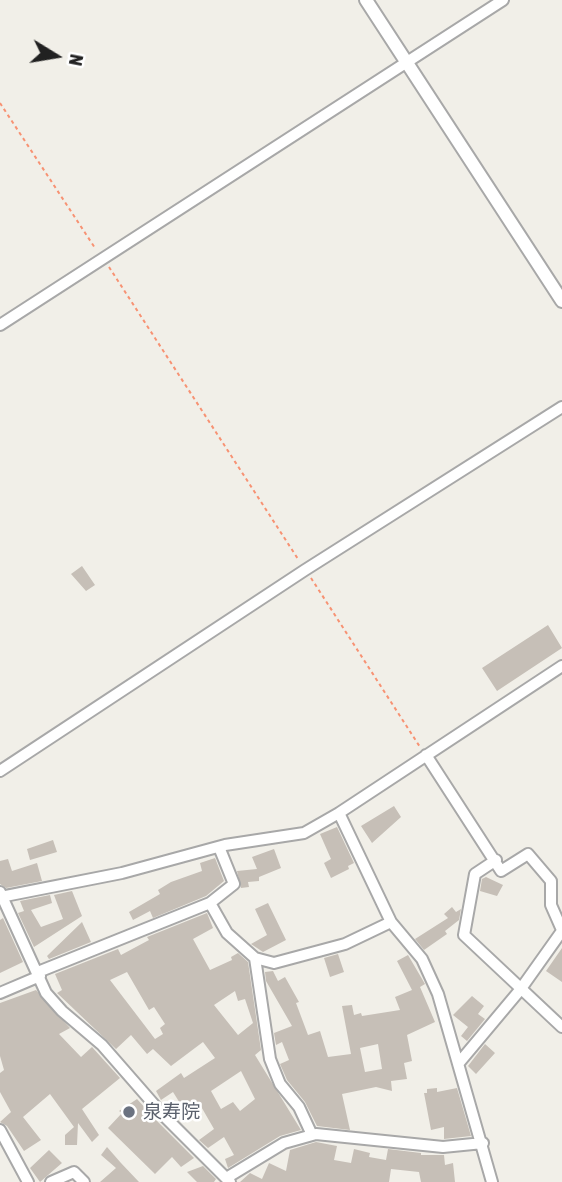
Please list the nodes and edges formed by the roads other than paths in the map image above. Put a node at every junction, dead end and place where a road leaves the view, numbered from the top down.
1 (366, 0) edge
2 (503, 0) edge
3 (407, 63) junction
4 (562, 301) edge
5 (0, 325) edge
6 (562, 407) edge
7 (562, 666) edge
8 (426, 755) junction
9 (1, 768) edge
10 (339, 813) junction
11 (219, 847) junction
12 (496, 860) junction
13 (1, 895) edge
14 (210, 903) junction
15 (391, 922) junction
16 (562, 931) edge
17 (255, 958) junction
18 (39, 974) junction
19 (520, 990) junction
20 (0, 993) edge
21 (562, 1027) edge
22 (458, 1064) junction
23 (0, 1130) edge
24 (312, 1135) junction
25 (483, 1143) junction
26 (229, 1180) edge
27 (28, 1182) edge
28 (51, 1182) edge
29 (84, 1182) edge
30 (493, 1182) edge

1 - 3 street
2 - 3 street
3 - 4 street
3 - 5 street
6 - 9 street
7 - 8 street
8 - 10 street
8 - 12 street
10 - 11 street
10 - 15 street
11 - 13 street
11 - 14 street
12 - 16 street
12 - 19 street
13 - 18 street
14 - 17 street
14 - 18 street
15 - 17 street
15 - 22 street
16 - 19 street
17 - 24 street
18 - 20 street
18 - 26 street
19 - 21 street
19 - 22 street
22 - 25 street
23 - 27 street
24 - 25 street
24 - 26 street
25 - 30 street
28 - 29 street

